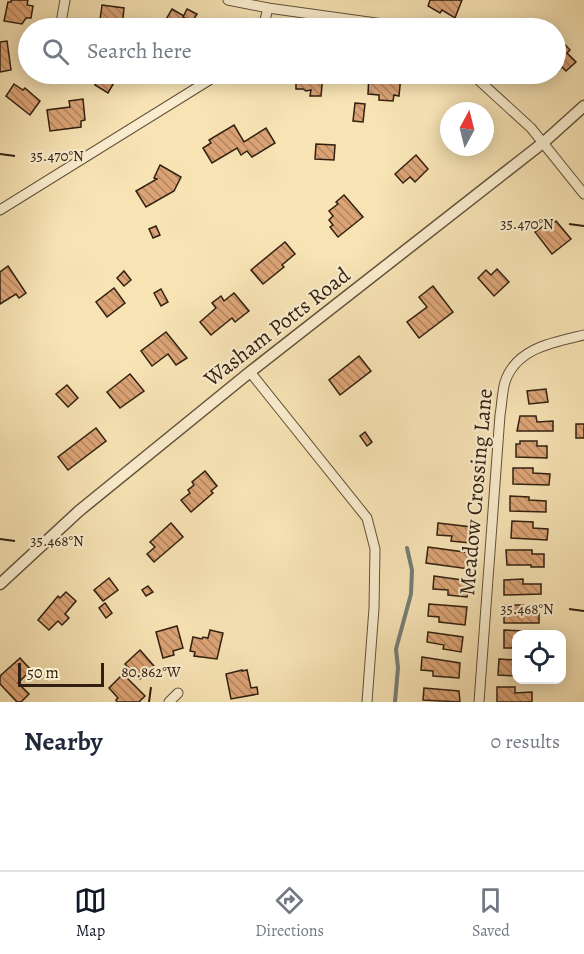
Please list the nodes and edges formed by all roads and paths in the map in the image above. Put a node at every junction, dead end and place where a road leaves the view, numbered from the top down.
1 (65, 0) edge
2 (228, 0) edge
3 (268, 8) junction
4 (62, 18) edge
5 (266, 18) edge
6 (340, 18) edge
7 (203, 84) edge
8 (483, 84) edge
9 (584, 106) edge
10 (544, 142) junction
11 (584, 194) edge
12 (0, 210) edge
13 (584, 335) edge
14 (250, 372) junction
15 (0, 584) edge
16 (178, 693) dead end
17 (169, 702) edge
18 (367, 702) edge
19 (478, 702) edge

1 - 4 street
2 - 3 street
3 - 5 street
3 - 6 street
7 - 12 street
8 - 10 street
9 - 10 street, Washam Potts Road
10 - 11 street
10 - 14 street, Washam Potts Road
13 - 19 street, Meadow Crossing Lane
14 - 15 street, Washam Potts Road
14 - 18 street
16 - 17 street

